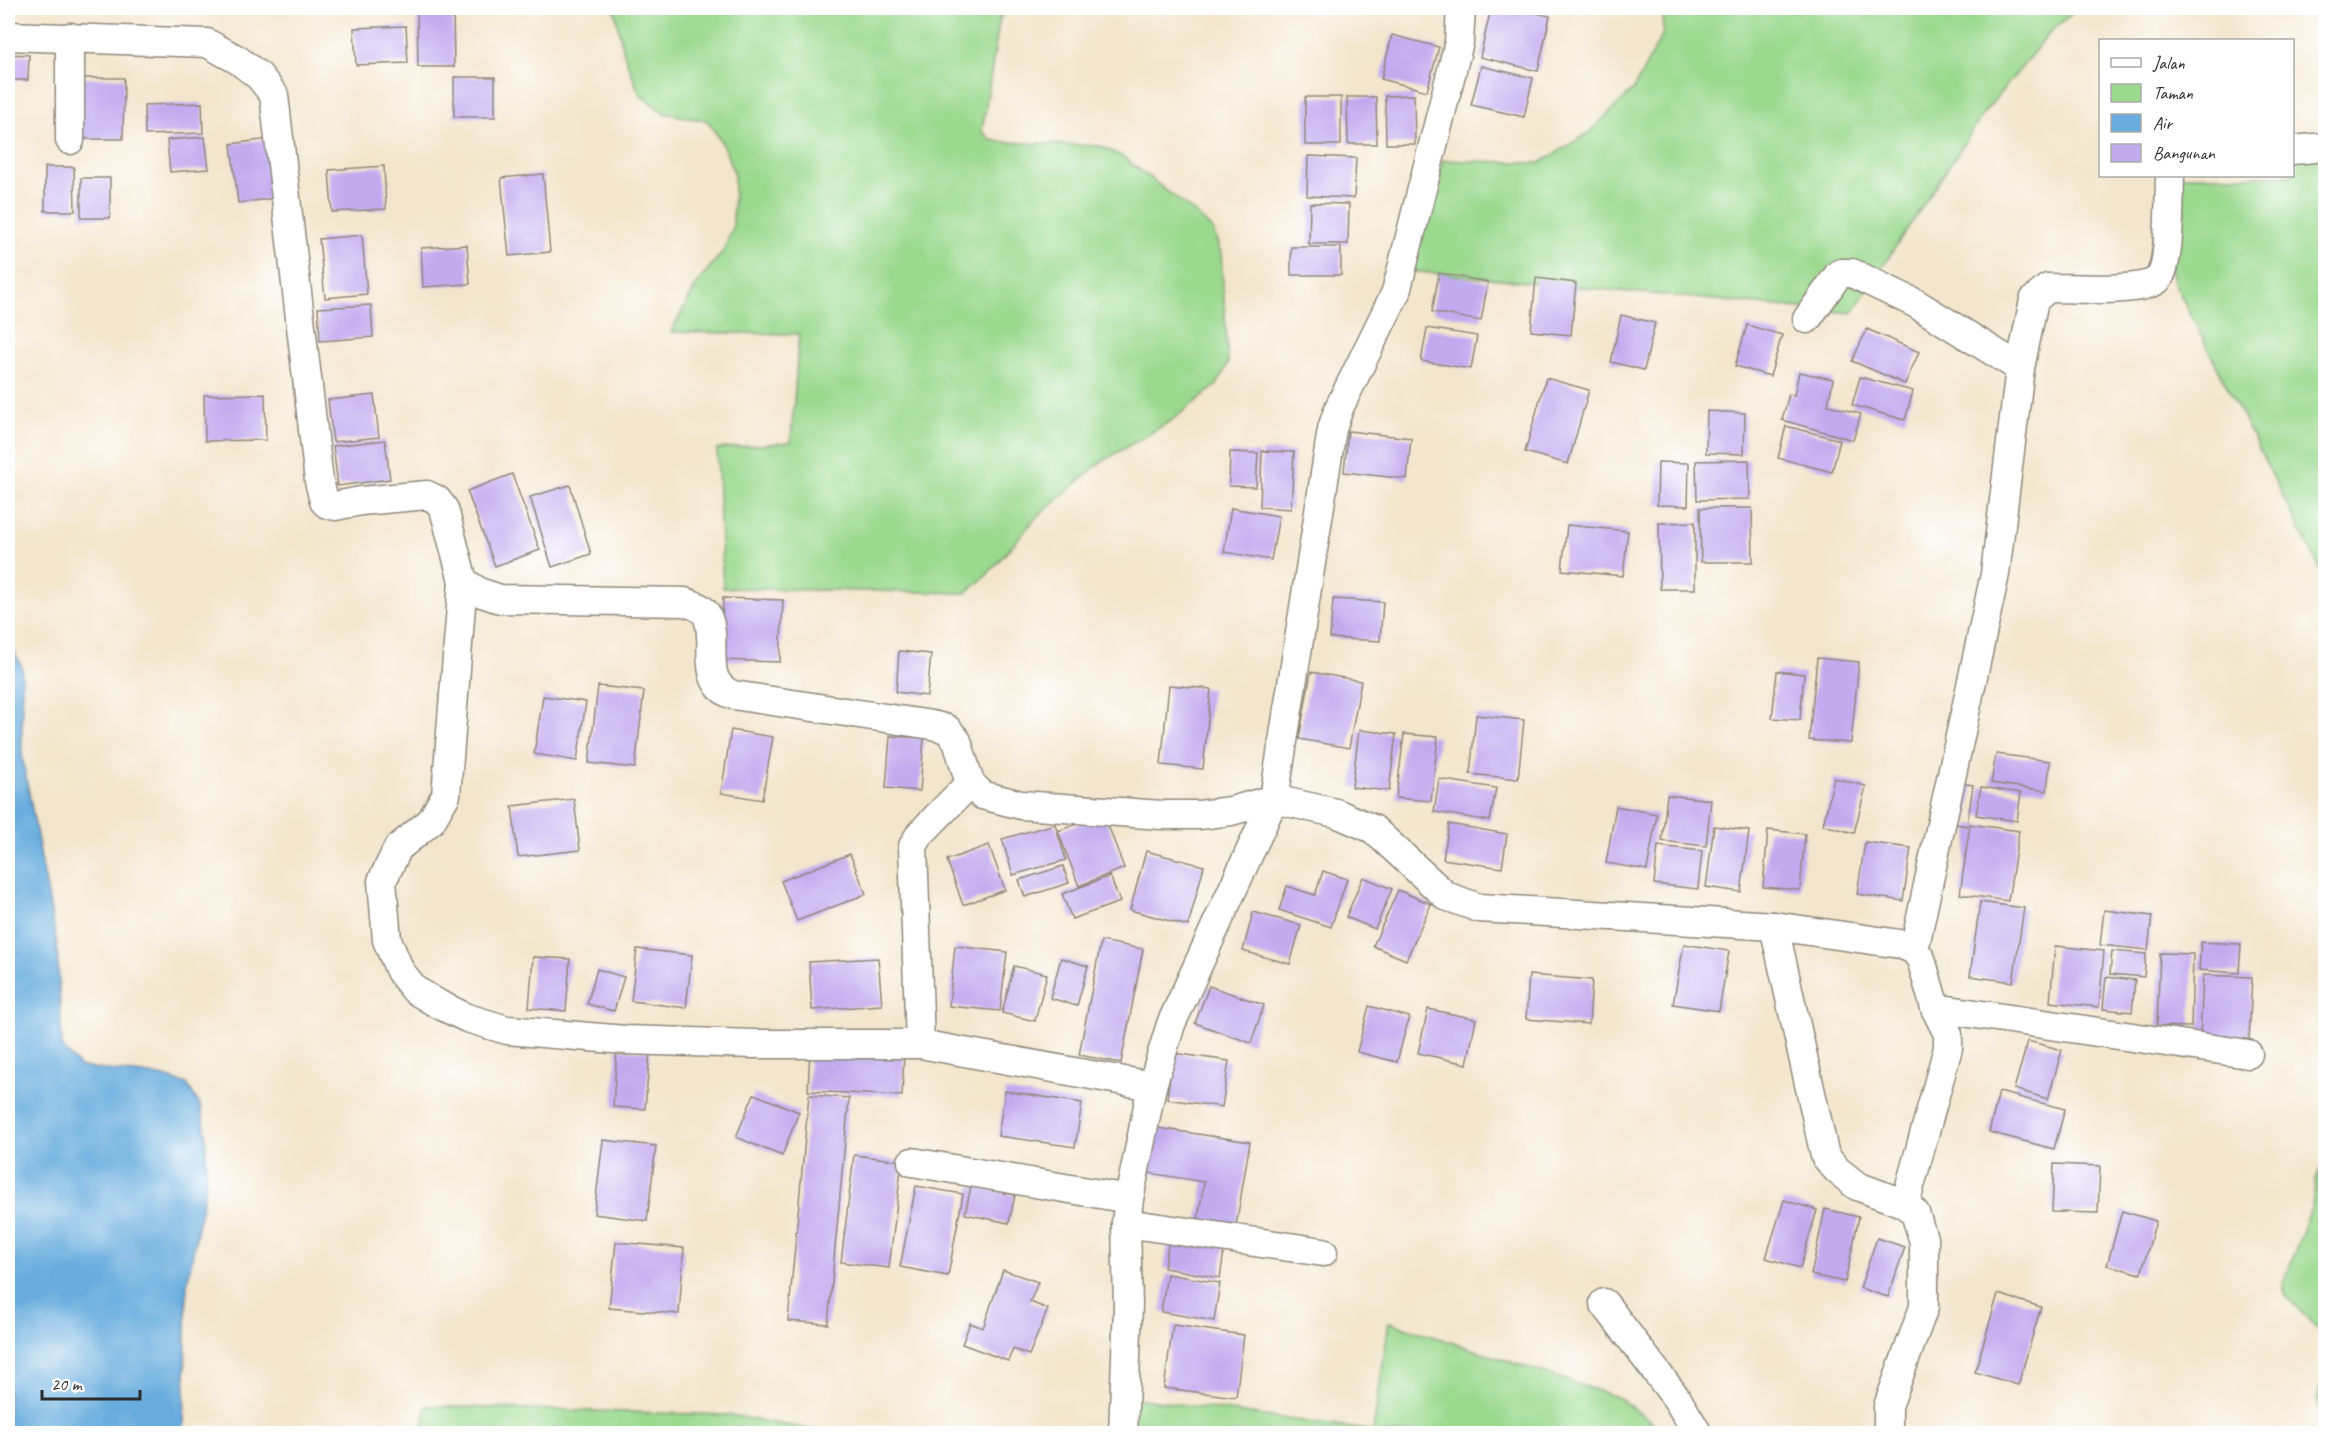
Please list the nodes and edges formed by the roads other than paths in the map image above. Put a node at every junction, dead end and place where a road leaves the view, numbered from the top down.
1 (1461, 8) edge
2 (8, 36) edge
3 (70, 37) junction
4 (70, 140) dead end
5 (2325, 147) edge
6 (2294, 150) edge
7 (2170, 177) edge
8 (1807, 319) dead end
9 (2020, 368) junction
10 (463, 581) junction
11 (970, 783) junction
12 (1274, 799) junction
13 (1774, 926) junction
14 (1914, 950) junction
15 (1935, 1008) junction
16 (920, 1044) junction
17 (2248, 1054) dead end
18 (1152, 1086) junction
19 (912, 1162) dead end
20 (1905, 1204) junction
21 (1127, 1211) junction
22 (1323, 1252) dead end
23 (1604, 1303) dead end
24 (1123, 1434) edge
25 (1698, 1434) edge
26 (1888, 1434) edge

1 - 12 street
2 - 3 street
3 - 4 street
3 - 10 street
5 - 6 street
7 - 9 street
8 - 9 street
9 - 14 street
10 - 11 street
10 - 16 street
11 - 12 street
11 - 16 street
12 - 13 street
12 - 18 street
13 - 14 street
13 - 20 street
14 - 15 street
15 - 17 street
15 - 20 street
16 - 18 street
18 - 21 street
19 - 21 street
20 - 26 street
21 - 22 street
21 - 24 street
23 - 25 street

